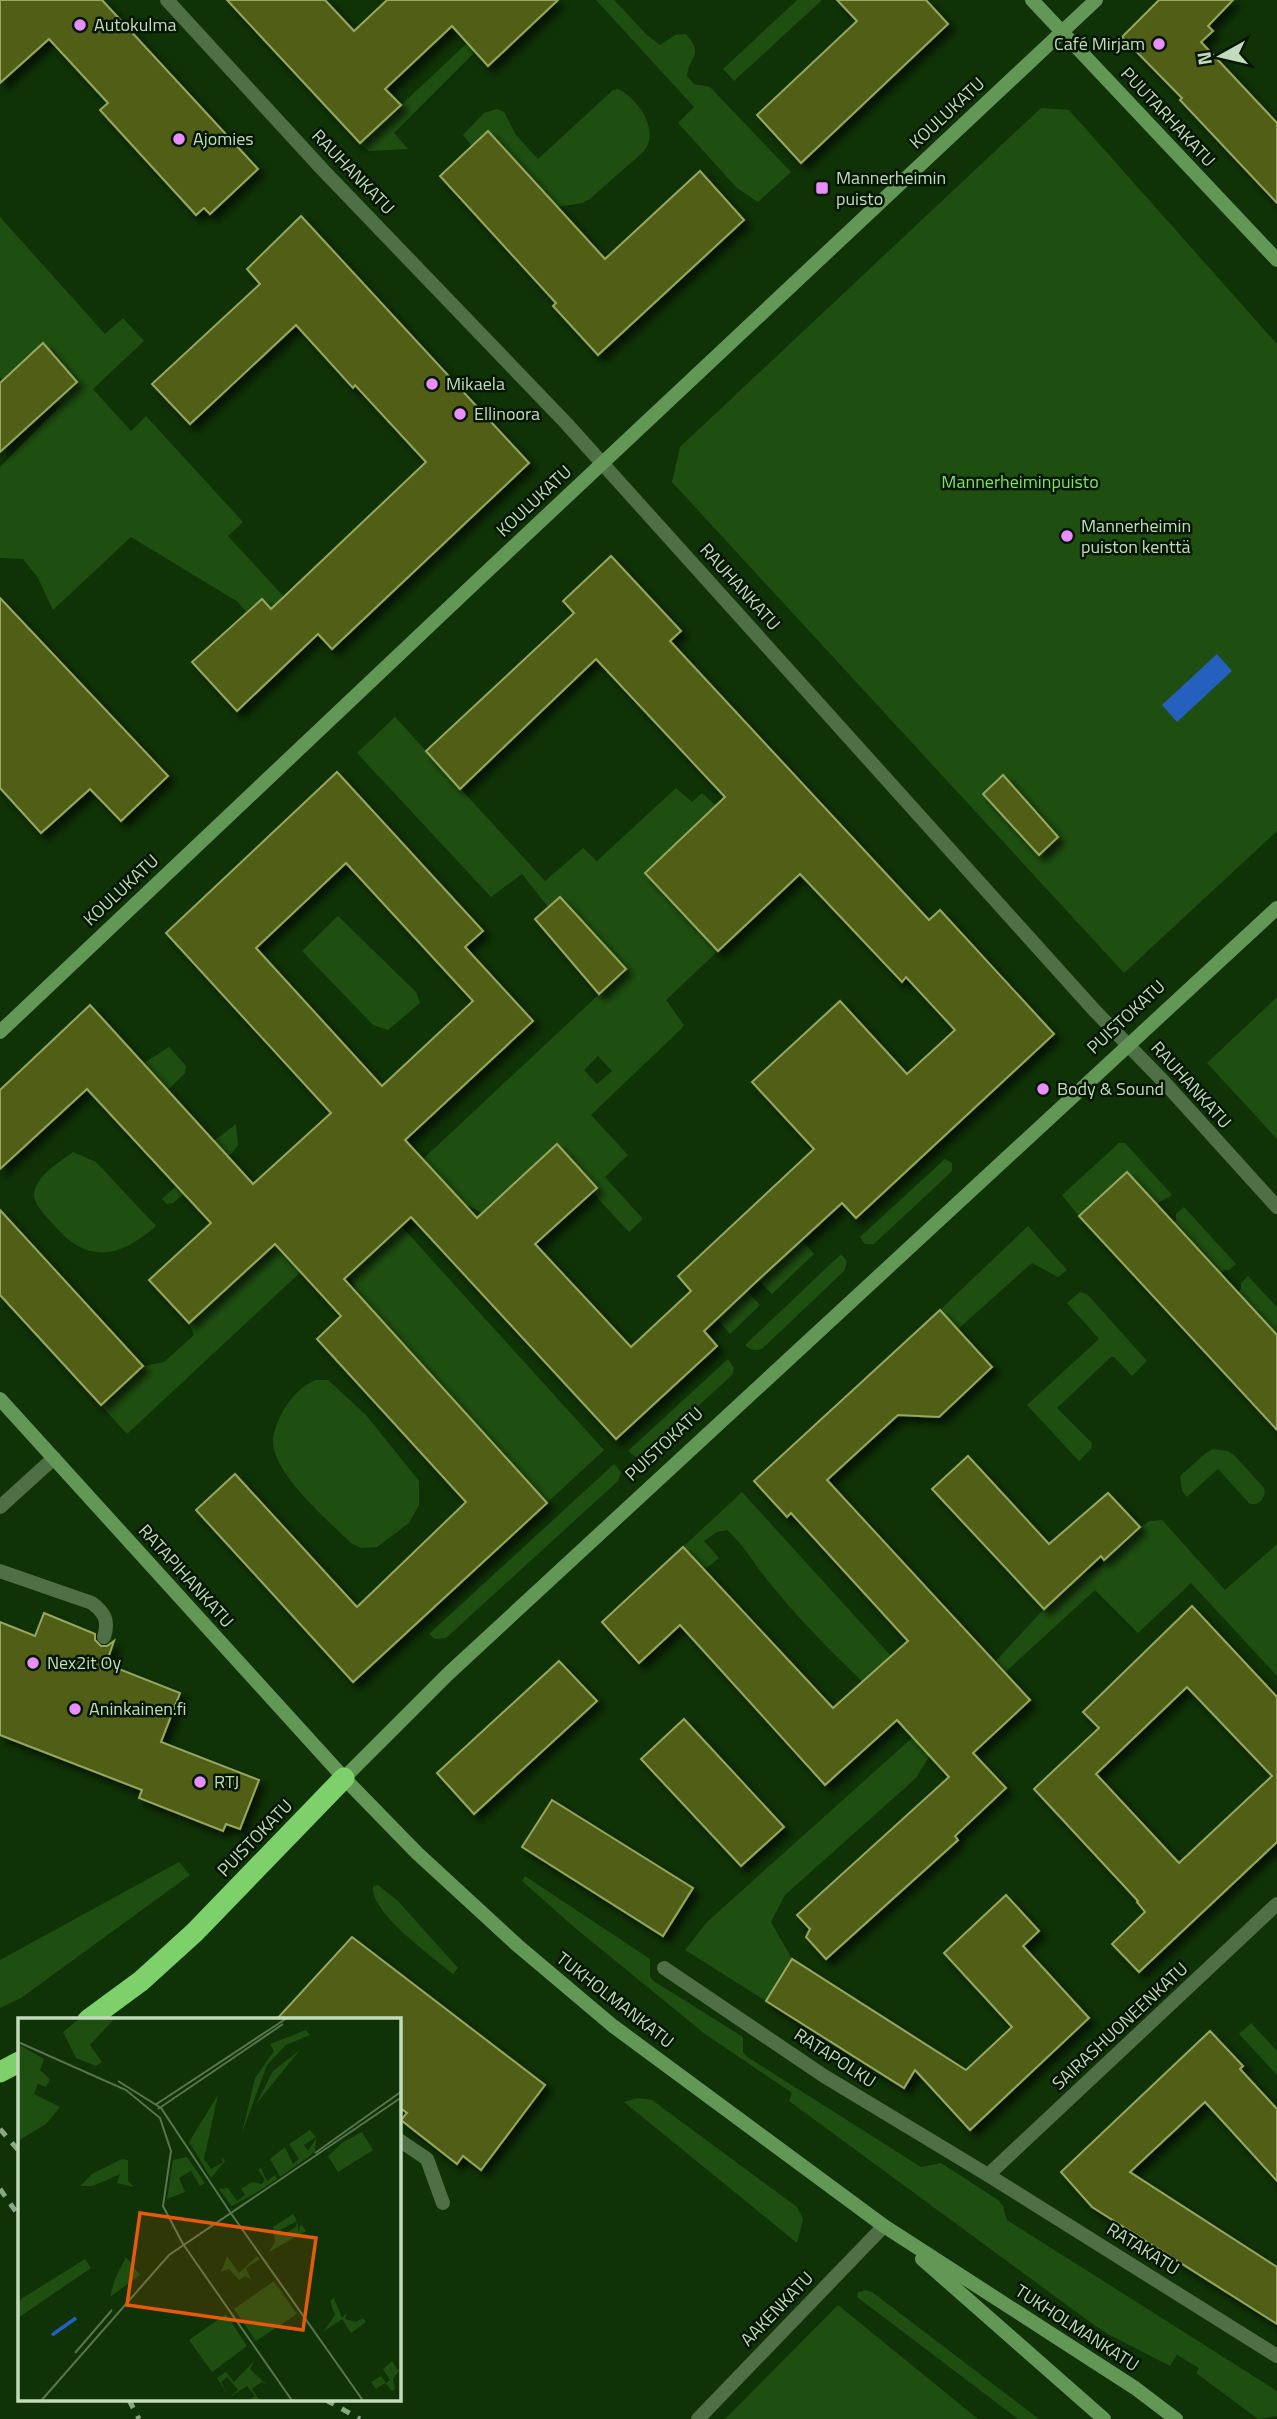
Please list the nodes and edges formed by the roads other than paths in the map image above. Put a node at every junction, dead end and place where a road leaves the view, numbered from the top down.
1 (167, 0) edge
2 (1032, 0) edge
3 (1096, 0) edge
4 (1062, 32) junction
5 (1277, 260) edge
6 (602, 463) junction
7 (1277, 908) edge
8 (0, 1032) edge
9 (1129, 1045) junction
10 (1277, 1207) edge
11 (0, 1399) edge
12 (54, 1458) junction
13 (0, 1507) edge
14 (0, 1571) edge
15 (104, 1637) dead end
16 (344, 1778) junction
17 (1277, 1904) edge
18 (664, 1968) dead end
19 (91, 2018) edge
20 (18, 2063) edge
21 (0, 2072) edge
22 (401, 2141) edge
23 (988, 2175) junction
24 (443, 2203) dead end
25 (884, 2226) junction
26 (1277, 2356) edge
27 (698, 2419) edge
28 (1104, 2419) edge
29 (1176, 2419) edge

1 - 6 street, RAUHANKATU
2 - 4 main road, PUUTARHAKATU
3 - 4 main road, KOULUKATU
4 - 5 main road, PUUTARHAKATU
4 - 6 main road, KOULUKATU
6 - 8 main road, KOULUKATU
6 - 9 street, RAUHANKATU
7 - 9 main road, PUISTOKATU
9 - 10 street, RAUHANKATU
9 - 16 main road, PUISTOKATU
11 - 12 main road, RATAPIHANKATU
12 - 13 street
12 - 16 main road, RATAPIHANKATU
14 - 15 street
16 - 19 highway, PUISTOKATU
16 - 25 main road, TUKHOLMANKATU
17 - 23 street, SAIRASHUONEENKATU
18 - 23 street, RATAPOLKU
20 - 21 highway
22 - 24 street
23 - 26 street, RATAKATU
25 - 27 street, AAKENKATU
25 - 28 main road, TUKHOLMANKATU
25 - 29 main road, TUKHOLMANKATU

